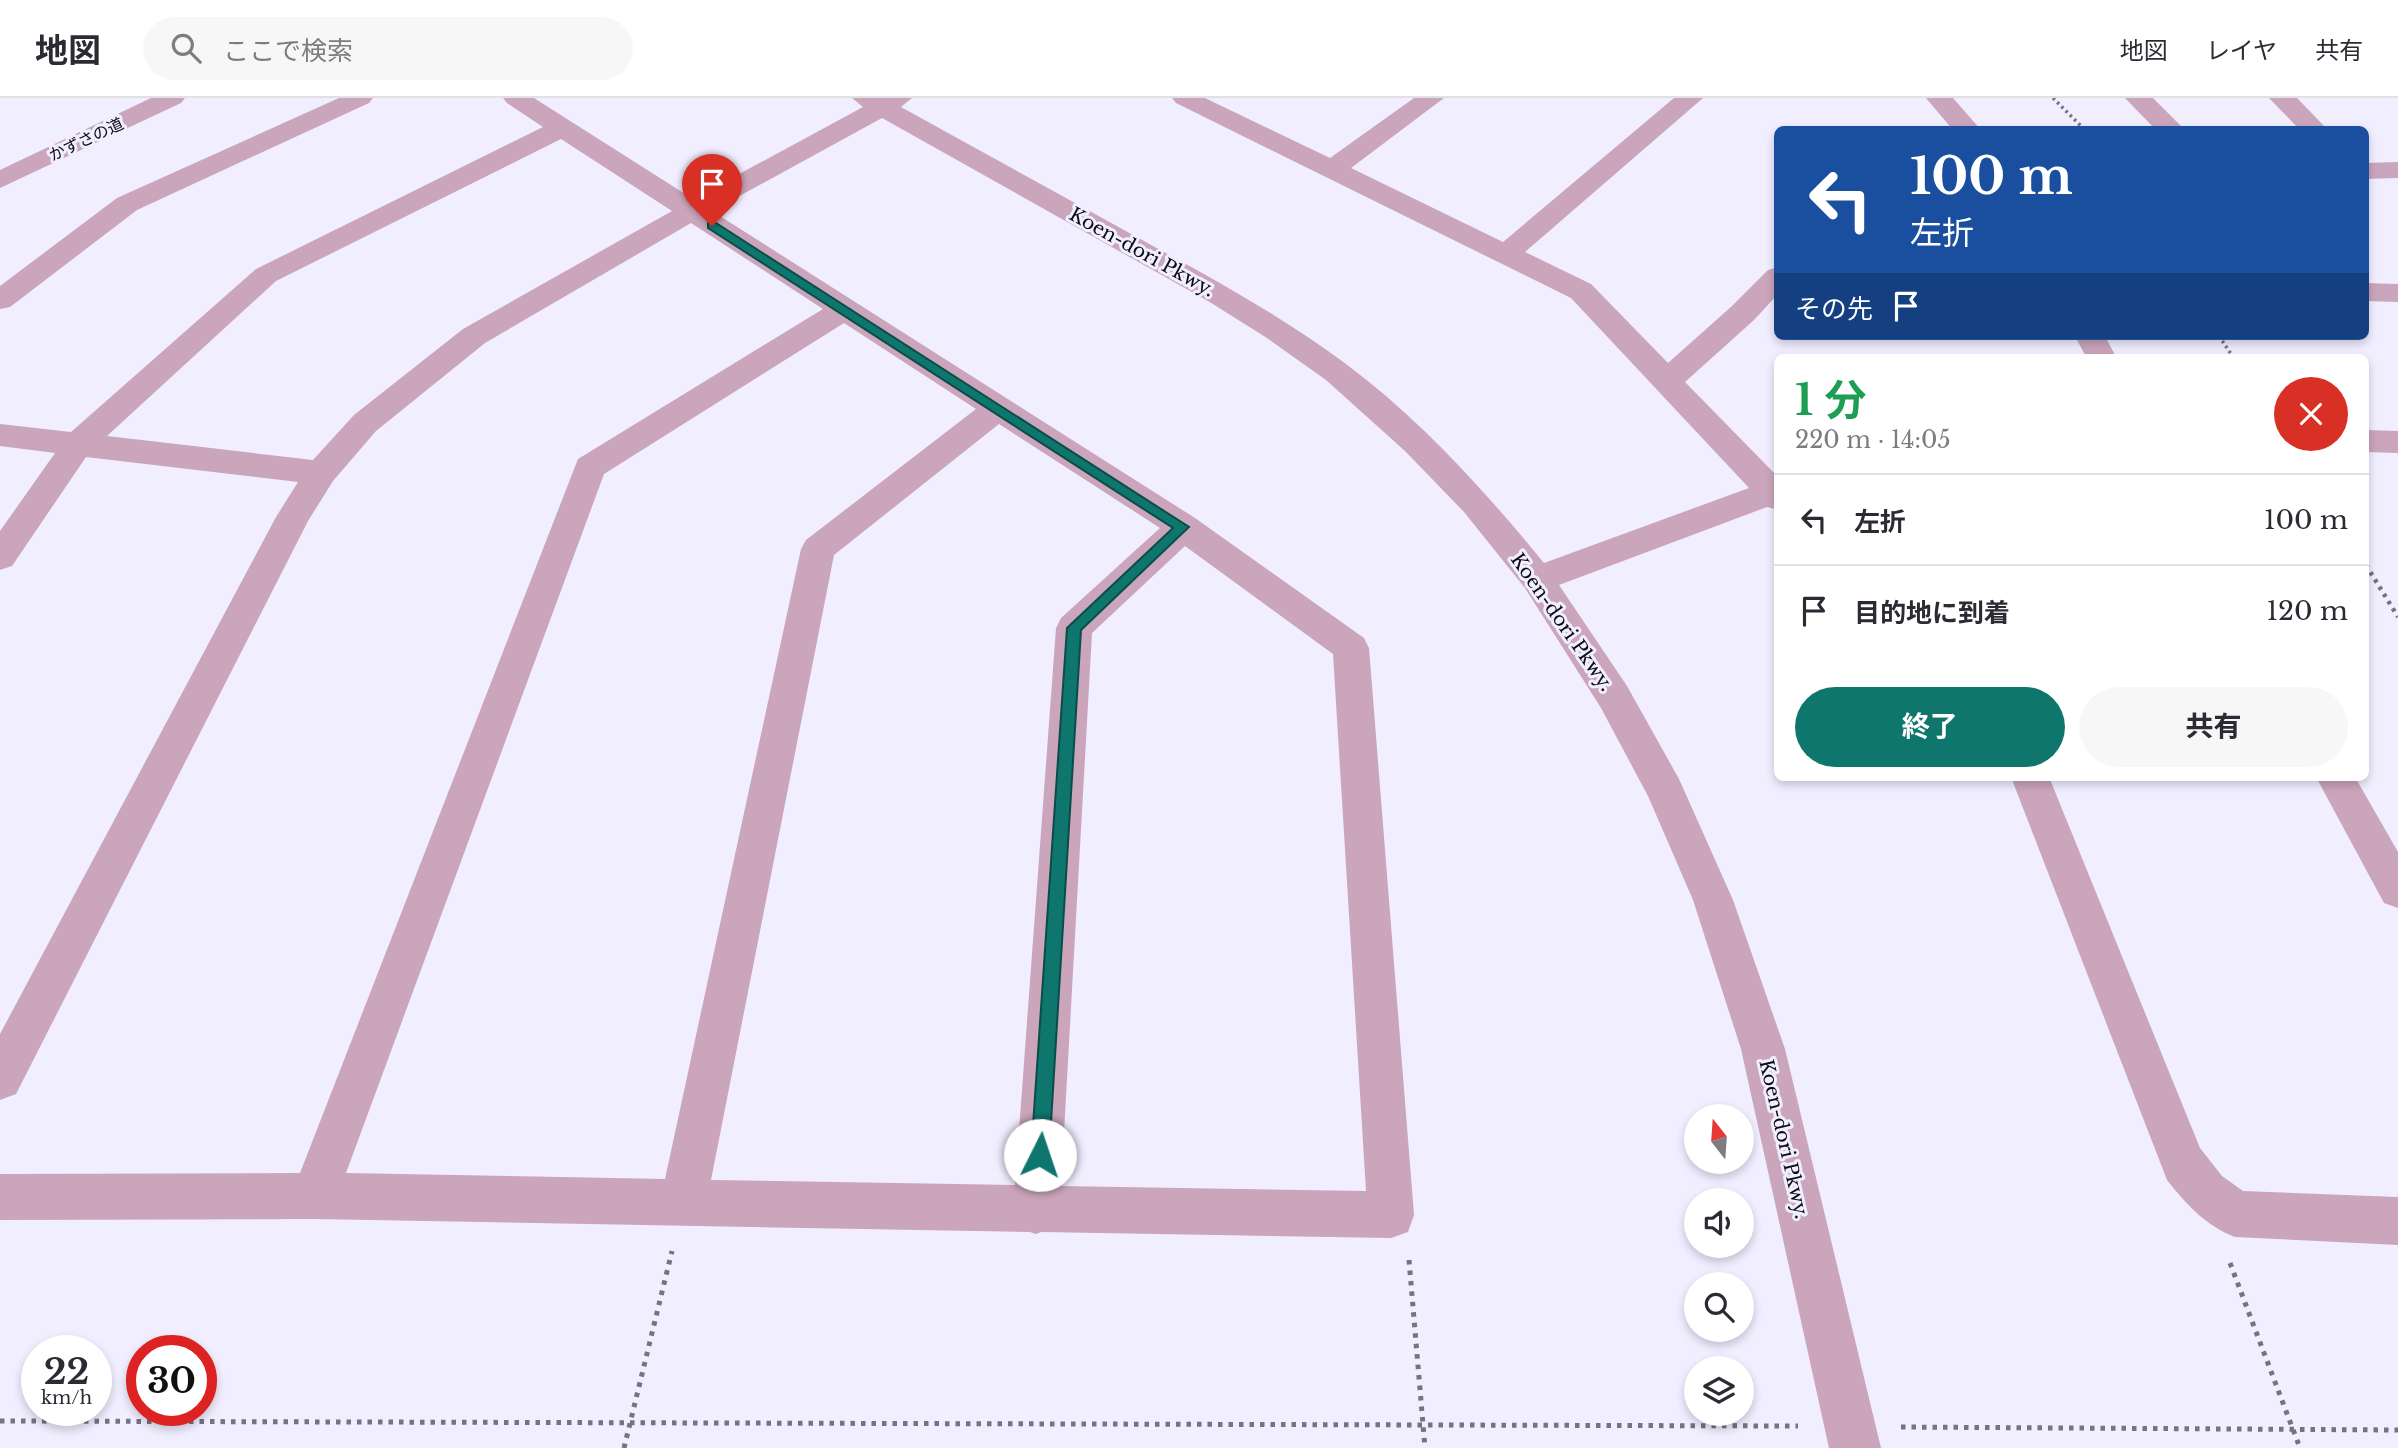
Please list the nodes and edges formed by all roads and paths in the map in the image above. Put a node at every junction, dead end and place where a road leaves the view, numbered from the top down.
1 (172, 98) edge
2 (360, 98) edge
3 (516, 98) edge
4 (1185, 98) edge
5 (1431, 98) edge
6 (1690, 98) edge
7 (1938, 98) edge
8 (2053, 98) edge
9 (2138, 98) edge
10 (2281, 98) edge
11 (882, 101) edge
12 (1964, 126) edge
13 (2081, 126) edge
14 (2168, 126) edge
15 (2311, 126) edge
16 (562, 128) junction
17 (1332, 169) junction
18 (2398, 170) edge
19 (2369, 171) edge
20 (0, 180) edge
21 (690, 212) junction
22 (1506, 254) junction
23 (1774, 280) edge
24 (2369, 292) edge
25 (2398, 293) edge
26 (0, 300) edge
27 (844, 310) junction
28 (1742, 313) junction
29 (1774, 314) edge
30 (1666, 382) junction
31 (998, 408) junction
32 (0, 435) edge
33 (2369, 441) edge
34 (2398, 442) edge
35 (78, 446) junction
36 (321, 473) junction
37 (1774, 492) edge
38 (1774, 495) edge
39 (1182, 527) junction
40 (0, 557) edge
41 (2369, 570) edge
42 (1536, 579) junction
43 (2398, 617) edge
44 (2032, 781) edge
45 (2337, 781) edge
46 (2398, 890) edge
47 (0, 1079) edge
48 (314, 1196) junction
49 (0, 1197) edge
50 (683, 1203) junction
51 (1037, 1210) junction
52 (2235, 1214) junction
53 (1391, 1215) junction
54 (2398, 1221) edge
55 (0, 1421) edge
56 (630, 1422) junction
57 (1424, 1424) junction
58 (2293, 1429) junction
59 (2398, 1430) edge
60 (1852, 1437) edge
61 (624, 1448) edge
62 (1425, 1448) edge
63 (2300, 1448) edge

1 - 20 street, かずさの道
2 - 26 street
3 - 16 street
4 - 17 street
5 - 17 street
6 - 22 street
7 - 12 street
8 - 13 path
9 - 14 street
10 - 15 street
11 - 21 street
11 - 42 street, Koen-dori Pkwy.
16 - 21 street
16 - 35 street
17 - 22 street
18 - 19 street
21 - 27 street
21 - 36 street
22 - 30 street
23 - 28 street
24 - 25 street
27 - 31 street
27 - 48 street
28 - 29 street
28 - 30 street
30 - 37 street
31 - 39 street
31 - 50 street
32 - 35 street
33 - 34 street
35 - 36 street
35 - 40 street
36 - 47 street
38 - 42 street
39 - 51 street
39 - 53 street
41 - 43 path
42 - 60 street, Koen-dori Pkwy.
44 - 52 street
45 - 46 street
48 - 49 street
48 - 50 street
50 - 51 street
50 - 56 path
51 - 53 street
52 - 54 street
52 - 58 path
53 - 57 path
55 - 56 path
56 - 57 path
56 - 61 path
57 - 60 path
57 - 62 path
58 - 59 path
58 - 60 path
58 - 63 path

